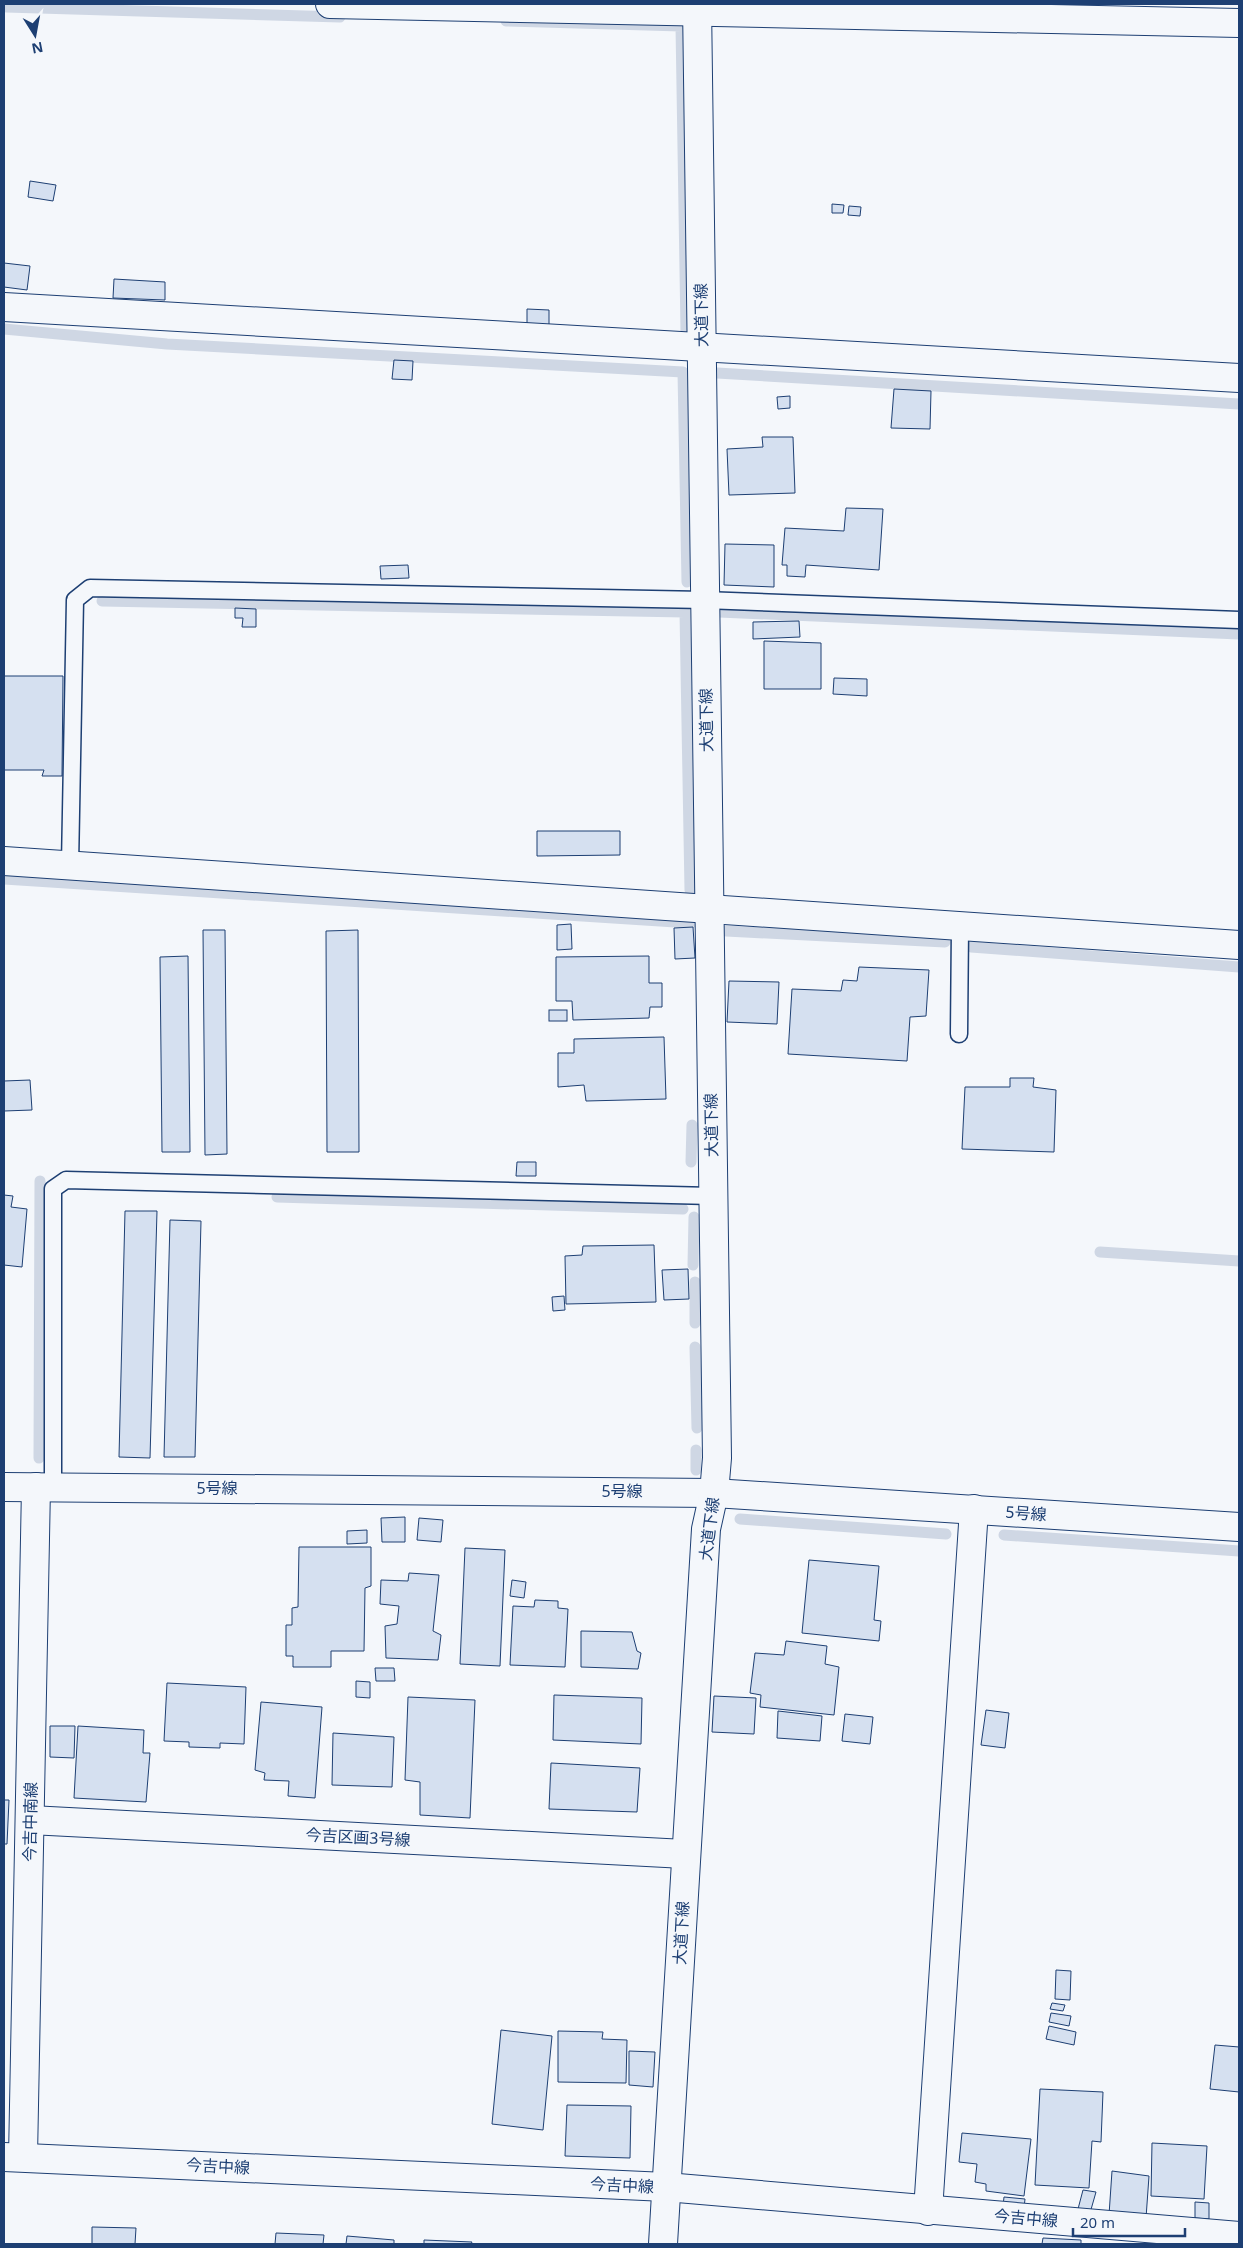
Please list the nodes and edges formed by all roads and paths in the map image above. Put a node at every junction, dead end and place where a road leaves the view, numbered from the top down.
1 (330, 4) edge
2 (697, 7) edge
3 (1239, 23) edge
4 (4, 307) edge
5 (701, 346) junction
6 (1239, 378) edge
7 (704, 600) junction
8 (1239, 620) edge
9 (4, 861) edge
10 (70, 865) junction
11 (708, 910) junction
12 (960, 927) junction
13 (1239, 945) edge
14 (959, 1034) dead end
15 (712, 1196) junction
16 (4, 1487) edge
17 (44, 1487) junction
18 (714, 1493) junction
19 (974, 1509) junction
20 (1239, 1527) edge
21 (30, 1820) junction
22 (685, 1854) junction
23 (14, 2157) edge
24 (666, 2187) junction
25 (928, 2211) junction
26 (1239, 2236) edge
27 (663, 2244) edge

1 - 2 street
2 - 3 street
2 - 5 street, 大道下線
4 - 5 street
5 - 6 street
5 - 7 street, 大道下線
7 - 8 lane
7 - 10 lane
7 - 11 street, 大道下線
9 - 10 street
10 - 11 street
11 - 12 street
11 - 15 street, 大道下線
12 - 13 street
12 - 14 lane
15 - 17 lane
15 - 18 street, 大道下線
16 - 17 street, 5号線
17 - 18 street, 5号線
17 - 21 street, 今吉中南線
18 - 19 street, 5号線
18 - 22 street, 大道下線
19 - 20 street, 5号線
19 - 25 street
21 - 22 street, 今吉区画3号線
21 - 23 street, 今吉中南線
22 - 24 street, 大道下線
23 - 24 street, 今吉中線
24 - 25 street, 今吉中線
24 - 27 street, 大道下線
25 - 26 street, 今吉中線

